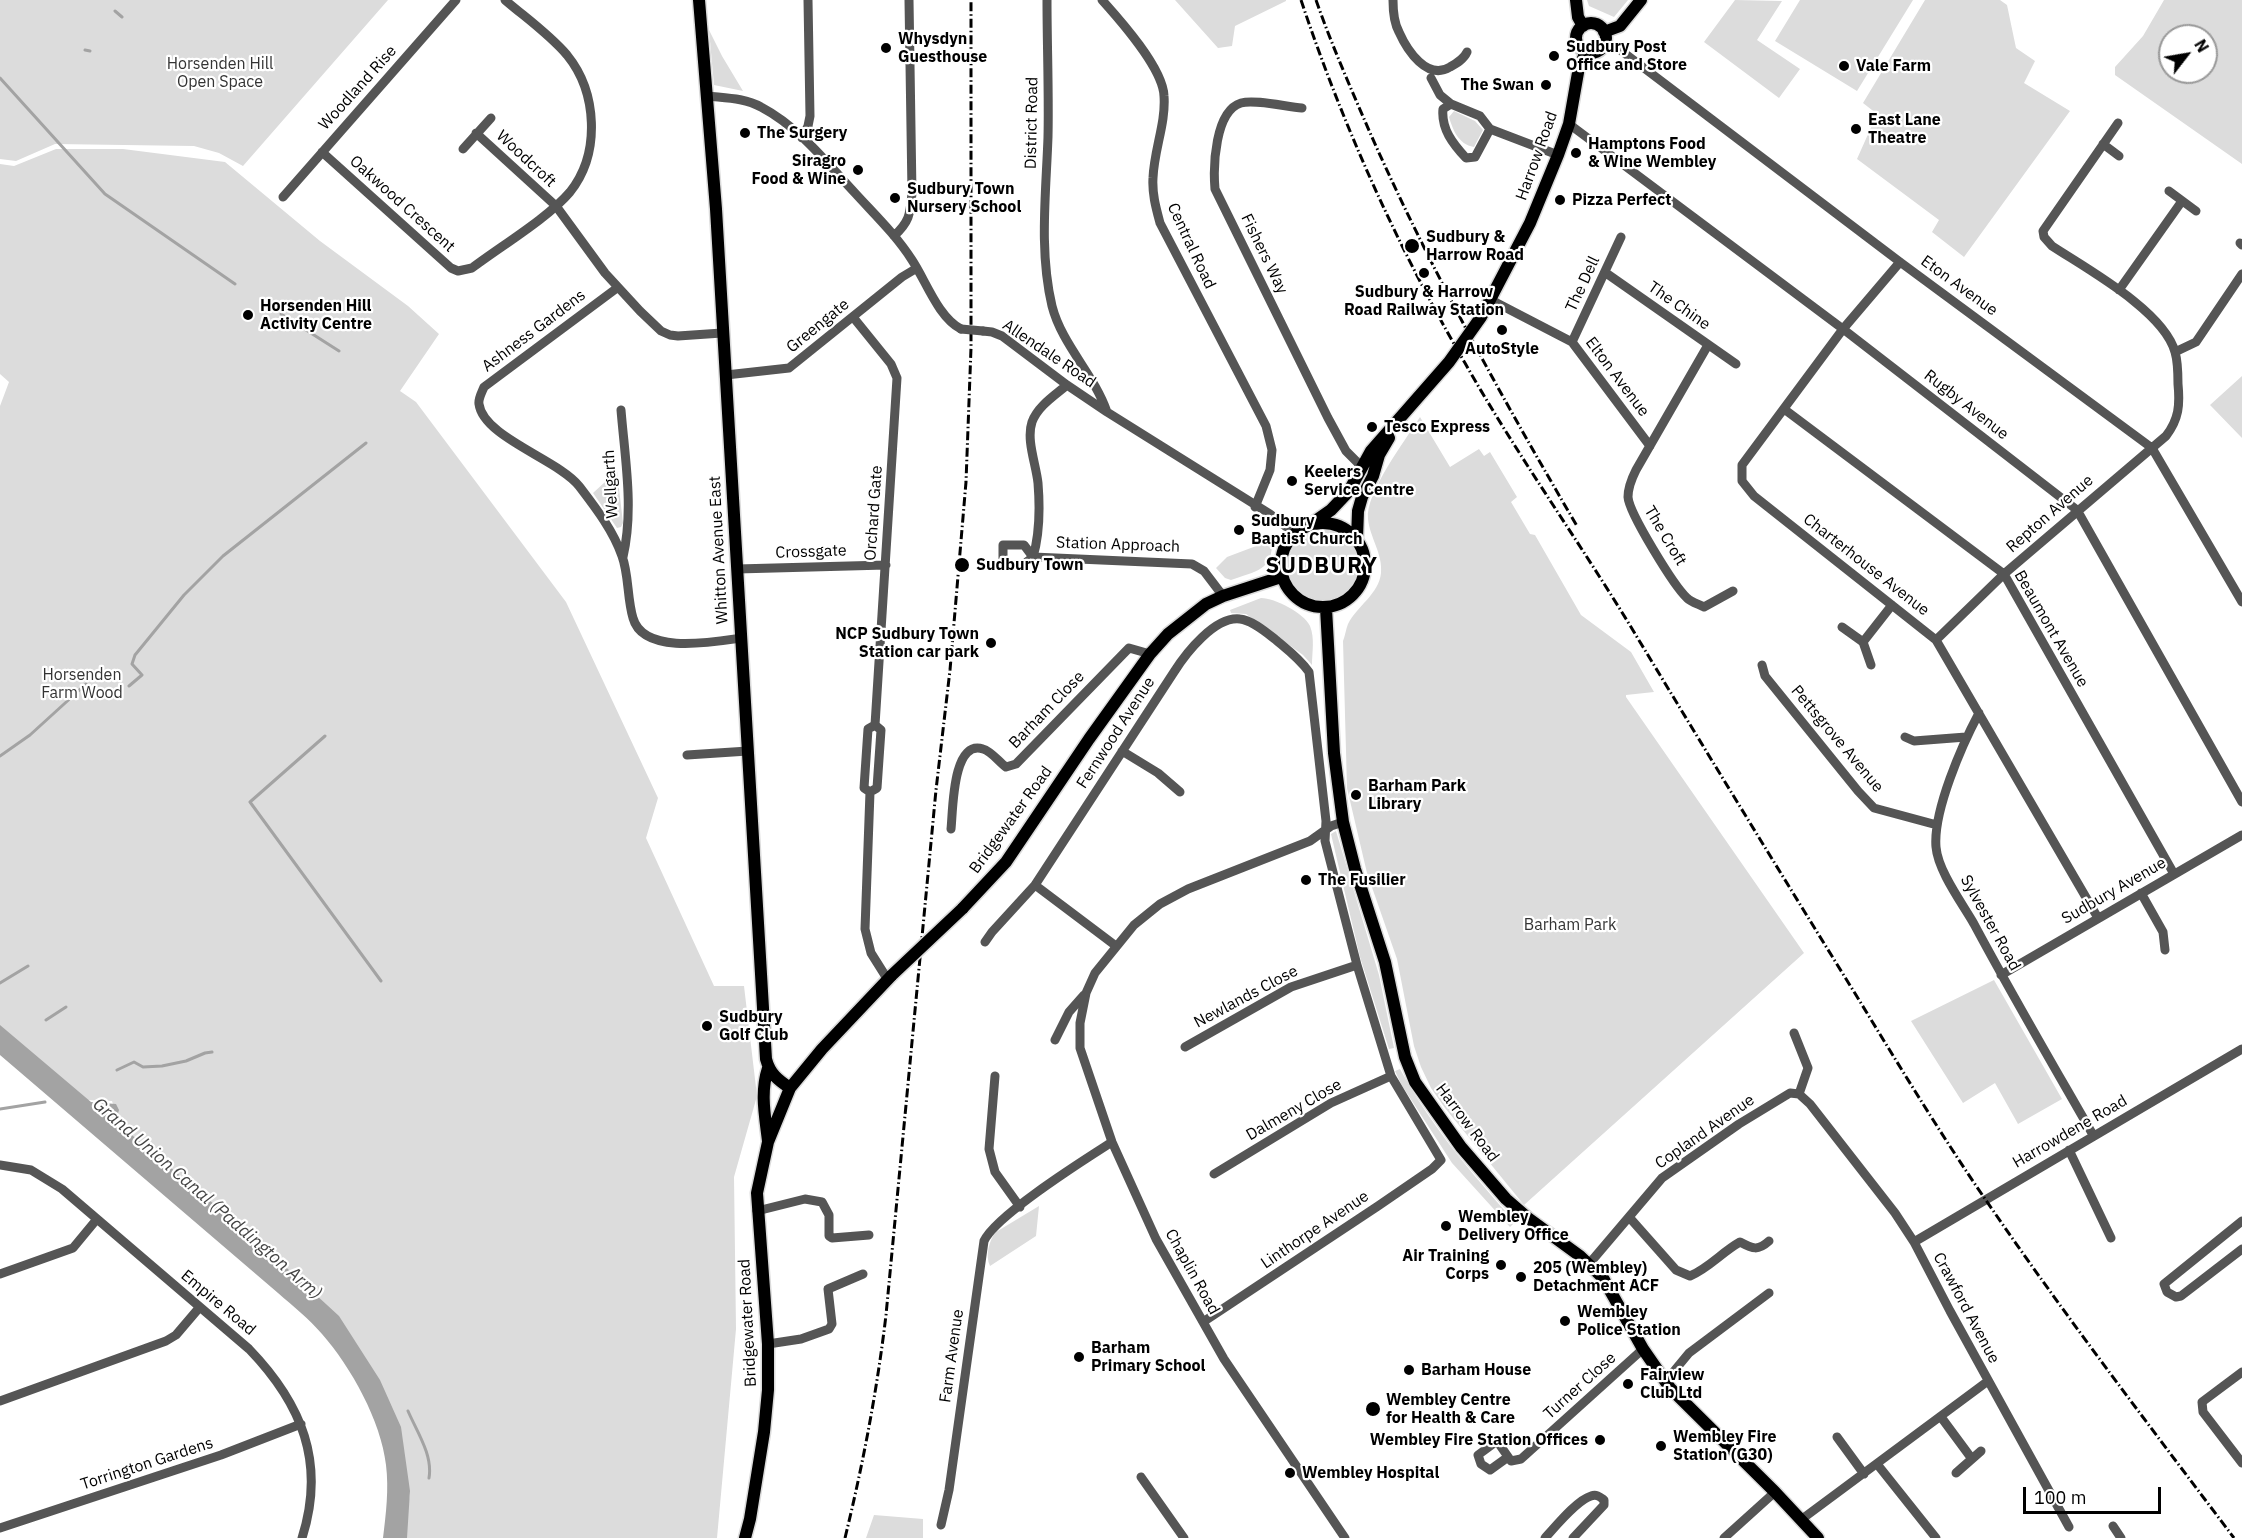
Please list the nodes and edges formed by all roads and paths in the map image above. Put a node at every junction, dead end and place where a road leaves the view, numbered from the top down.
1 (456, 0) edge
2 (505, 0) edge
3 (699, 0) edge
4 (808, 0) edge
5 (909, 0) edge
6 (1047, 0) edge
7 (1102, 0) edge
8 (1393, 0) edge
9 (1576, 0) edge
10 (1641, 0) edge
11 (516, 4) edge
12 (1582, 26) junction
13 (1605, 38) junction
14 (1467, 52) dead end
15 (1586, 52) junction
16 (1431, 78) dead end
17 (708, 96) junction
18 (1451, 104) junction
19 (1302, 108) dead end
20 (490, 118) dead end
21 (2118, 123) dead end
22 (1569, 124) junction
23 (1490, 129) junction
24 (476, 133) junction
25 (802, 138) junction
26 (2103, 144) junction
27 (463, 148) dead end
28 (322, 152) junction
29 (1558, 156) junction
30 (2119, 156) dead end
31 (2169, 191) dead end
32 (283, 197) dead end
33 (2182, 201) junction
34 (556, 206) junction
35 (2196, 211) dead end
36 (894, 236) junction
37 (1621, 237) dead end
38 (1900, 262) junction
39 (917, 268) junction
40 (1606, 273) junction
41 (2242, 274) edge
42 (617, 288) junction
43 (2119, 290) junction
44 (1491, 300) junction
45 (853, 317) junction
46 (1843, 329) junction
47 (722, 333) junction
48 (1572, 342) junction
49 (1708, 345) junction
50 (2175, 352) junction
51 (1736, 364) dead end
52 (726, 375) junction
53 (1066, 385) junction
54 (1784, 409) junction
55 (621, 410) dead end
56 (1107, 412) junction
57 (1403, 414) junction
58 (1650, 446) junction
59 (2152, 448) junction
60 (1362, 467) junction
61 (1255, 507) junction
62 (2077, 510) junction
63 (1311, 524) junction
64 (1294, 533) junction
65 (1357, 539) junction
66 (622, 557) junction
67 (886, 565) junction
68 (737, 569) junction
69 (2004, 574) junction
70 (1281, 577) junction
71 (1733, 591) dead end
72 (1223, 596) junction
73 (2242, 602) edge
74 (1892, 605) junction
75 (1326, 608) junction
76 (1842, 627) dead end
77 (741, 638) junction
78 (1936, 640) junction
79 (1863, 642) junction
80 (1150, 654) junction
81 (1762, 665) dead end
82 (1871, 665) dead end
83 (1979, 713) junction
84 (1905, 737) dead end
85 (1966, 737) junction
86 (748, 750) junction
87 (1122, 751) junction
88 (687, 755) dead end
89 (1180, 792) dead end
90 (2242, 802) edge
91 (1343, 822) junction
92 (1937, 825) junction
93 (951, 829) dead end
94 (1325, 830) junction
95 (2242, 835) edge
96 (2174, 874) junction
97 (1035, 885) junction
98 (2141, 893) junction
99 (2098, 918) junction
100 (985, 942) dead end
101 (1116, 946) junction
102 (2165, 950) dead end
103 (1357, 965) junction
104 (2001, 975) junction
105 (890, 978) junction
106 (1086, 993) junction
107 (1794, 1033) dead end
108 (1055, 1040) dead end
109 (1185, 1047) dead end
110 (2241, 1053) edge
111 (768, 1068) junction
112 (995, 1076) dead end
113 (1391, 1076) junction
114 (790, 1088) junction
115 (1799, 1094) junction
116 (2093, 1135) junction
117 (768, 1142) junction
118 (1112, 1142) junction
119 (2069, 1150) junction
120 (0, 1165) edge
121 (1214, 1174) dead end
122 (1020, 1207) junction
123 (757, 1211) junction
124 (1629, 1217) junction
125 (97, 1219) junction
126 (2242, 1221) edge
127 (869, 1235) dead end
128 (2111, 1238) dead end
129 (1769, 1241) dead end
130 (1914, 1242) junction
131 (2242, 1249) edge
132 (1589, 1264) junction
133 (0, 1274) edge
134 (864, 1274) dead end
135 (1769, 1293) dead end
136 (200, 1308) junction
137 (1203, 1322) junction
138 (768, 1344) junction
139 (1642, 1348) junction
140 (2242, 1372) edge
141 (1988, 1381) junction
142 (1665, 1382) junction
143 (0, 1401) edge
144 (1941, 1417) junction
145 (302, 1424) junction
146 (1837, 1437) dead end
147 (1981, 1451) dead end
148 (1508, 1457) dead end
149 (1972, 1459) junction
150 (2242, 1463) edge
151 (1877, 1464) junction
152 (1956, 1473) dead end
153 (1864, 1474) junction
154 (1141, 1477) dead end
155 (1775, 1492) junction
156 (1802, 1519) junction
157 (941, 1525) dead end
158 (2114, 1526) dead end
159 (2069, 1527) dead end
160 (0, 1528) edge
161 (1182, 1537) edge
162 (302, 1538) edge
163 (745, 1538) edge
164 (1345, 1538) edge
165 (1545, 1538) edge
166 (1573, 1538) edge
167 (1724, 1538) edge
168 (1818, 1538) edge
169 (1936, 1538) edge
170 (2121, 1538) edge

1 - 28 street, Woodland Rise
2 - 11 street, Oakwood Crescent
3 - 17 main road, Whitton Avenue East
4 - 25 street
5 - 36 street
6 - 56 street, District Road
7 - 61 street, Central Road
8 - 14 street
9 - 12 main road
10 - 13 main road
11 - 34 street, Oakwood Crescent
12 - 13 main road
12 - 15 main road
13 - 15 main road
13 - 38 street, Eton Avenue
15 - 22 main road, Harrow Road
16 - 18 street
17 - 25 street, Allendale Road
17 - 47 main road, Whitton Avenue East
18 - 23 street
18 - 23 street
19 - 60 street, Fishers Way
20 - 24 street, Woodcroft
21 - 26 street
22 - 29 main road, Harrow Road
22 - 46 street, Rugby Avenue
23 - 29 street
24 - 27 street, Woodcroft
24 - 34 street, Woodcroft
25 - 36 street, Allendale Road
26 - 30 street
26 - 43 street
28 - 32 street, Woodland Rise
28 - 34 street, Oakwood Crescent
29 - 44 main road, Harrow Road
31 - 33 street
33 - 35 street
33 - 43 street
34 - 42 street
36 - 39 street, Allendale Road
37 - 40 street, The Dell
38 - 46 street, Charterhouse Avenue
38 - 59 street, Eton Avenue
39 - 45 street, Greengate
39 - 53 street, Allendale Road, bridge
40 - 48 street, The Dell
40 - 49 street, The Chine
41 - 50 street
42 - 47 street
42 - 66 street, Ashness Gardens
43 - 50 street
44 - 48 street, Elton Avenue
44 - 57 main road, Harrow Road
45 - 52 street, Greengate
45 - 67 street, Orchard Gate
46 - 54 street, Charterhouse Avenue
46 - 62 street, Rugby Avenue
47 - 52 main road, Whitton Avenue East
48 - 58 street, Elton Avenue
49 - 51 street, The Chine
49 - 58 street, The Croft
50 - 59 street, Repton Avenue
52 - 68 main road, Whitton Avenue East
53 - 56 street, Allendale Road
53 - 72 street, Station Approach
54 - 69 street, Beaumont Avenue
54 - 74 street, Charterhouse Avenue
55 - 66 street, Wellgarth
56 - 61 street, Allendale Road
57 - 60 main road, Harrow Road
57 - 65 main road, Harrow Road
58 - 71 street, The Croft
59 - 62 street, Repton Avenue
59 - 73 street, Eton Avenue
60 - 63 main road, Harrow Road
61 - 64 street, Allendale Road
62 - 69 street, Repton Avenue
62 - 90 street, Rugby Avenue
63 - 64 main road
63 - 65 main road
64 - 70 main road
65 - 75 main road
66 - 77 street, Ashness Gardens
67 - 68 street, Crossgate
67 - 105 street, Orchard Gate
68 - 77 main road, Whitton Avenue East
69 - 78 street, Repton Avenue
69 - 96 street, Beaumont Avenue
70 - 72 main road, Bridgewater Road
70 - 75 main road
72 - 80 main road, Bridgewater Road
74 - 78 street, Charterhouse Avenue
74 - 79 street
75 - 91 main road, Harrow Road
76 - 79 street
77 - 86 main road, Whitton Avenue East
78 - 83 street, Charterhouse Avenue
79 - 82 street
80 - 93 street, Barham Close
80 - 105 main road, Bridgewater Road, bridge
81 - 92 street, Pettsgrove Avenue
83 - 85 street, Sylvester Road
83 - 99 street, Charterhouse Avenue
84 - 85 street
85 - 92 street, Sylvester Road
86 - 88 street
86 - 111 main road, Whitton Avenue East
87 - 89 street
87 - 94 street, Fernwood Avenue
87 - 97 street, Fernwood Avenue
91 - 94 street, Chaplin Road
91 - 132 main road, Harrow Road
92 - 104 street, Sylvester Road
94 - 101 street, Chaplin Road
94 - 103 street
95 - 96 street, Sudbury Avenue
96 - 98 street, Sudbury Avenue
97 - 100 street, Fernwood Avenue
97 - 101 street
98 - 99 street, Sudbury Avenue
98 - 102 street
99 - 104 street, Sudbury Avenue
101 - 106 street, Chaplin Road
103 - 109 street, Newlands Close
103 - 113 street
104 - 116 street, Sylvester Road
105 - 114 main road, Bridgewater Road
106 - 108 street, Chaplin Road
106 - 118 street, Chaplin Road
107 - 115 street
110 - 116 street, Harrowdene Road
111 - 114 main road
111 - 117 main road, Bridgewater Road
112 - 122 street
113 - 121 street, Dalmeny Close
113 - 137 street, Linthorpe Avenue
114 - 117 main road, Bridgewater Road
115 - 124 street, Copland Avenue
115 - 130 street, Crawford Avenue
116 - 119 street, Harrowdene Road
117 - 123 main road, Bridgewater Road
118 - 122 street, Farm Avenue
118 - 137 street, Chaplin Road
119 - 128 street
119 - 130 street, Harrowdene Road
120 - 125 street, Empire Road
122 - 157 street, Farm Avenue
123 - 127 street
123 - 138 main road, Bridgewater Road
124 - 129 street
124 - 132 street, Copland Avenue
125 - 133 street
125 - 136 street, Empire Road
126 - 131 street
130 - 141 street, Crawford Avenue
132 - 139 main road, Harrow Road
134 - 138 street
135 - 142 street
136 - 143 street
136 - 145 street, Empire Road
137 - 164 street, Chaplin Road
138 - 163 main road, Bridgewater Road
139 - 142 main road, Harrow Road
139 - 148 street, Turner Close
140 - 150 street
141 - 144 street, Crawford Avenue
141 - 159 street
142 - 155 main road, Harrow Road
144 - 149 street
144 - 151 street, Crawford Avenue
145 - 160 street, Torrington Gardens
145 - 162 street, Empire Road
146 - 153 street
147 - 149 street
149 - 152 street
151 - 153 street, Crawford Avenue
151 - 169 street
153 - 156 street, Crawford Avenue
154 - 161 street
155 - 156 main road, Harrow Road
155 - 167 street
156 - 168 main road, Harrow Road
158 - 170 street
165 - 166 street

